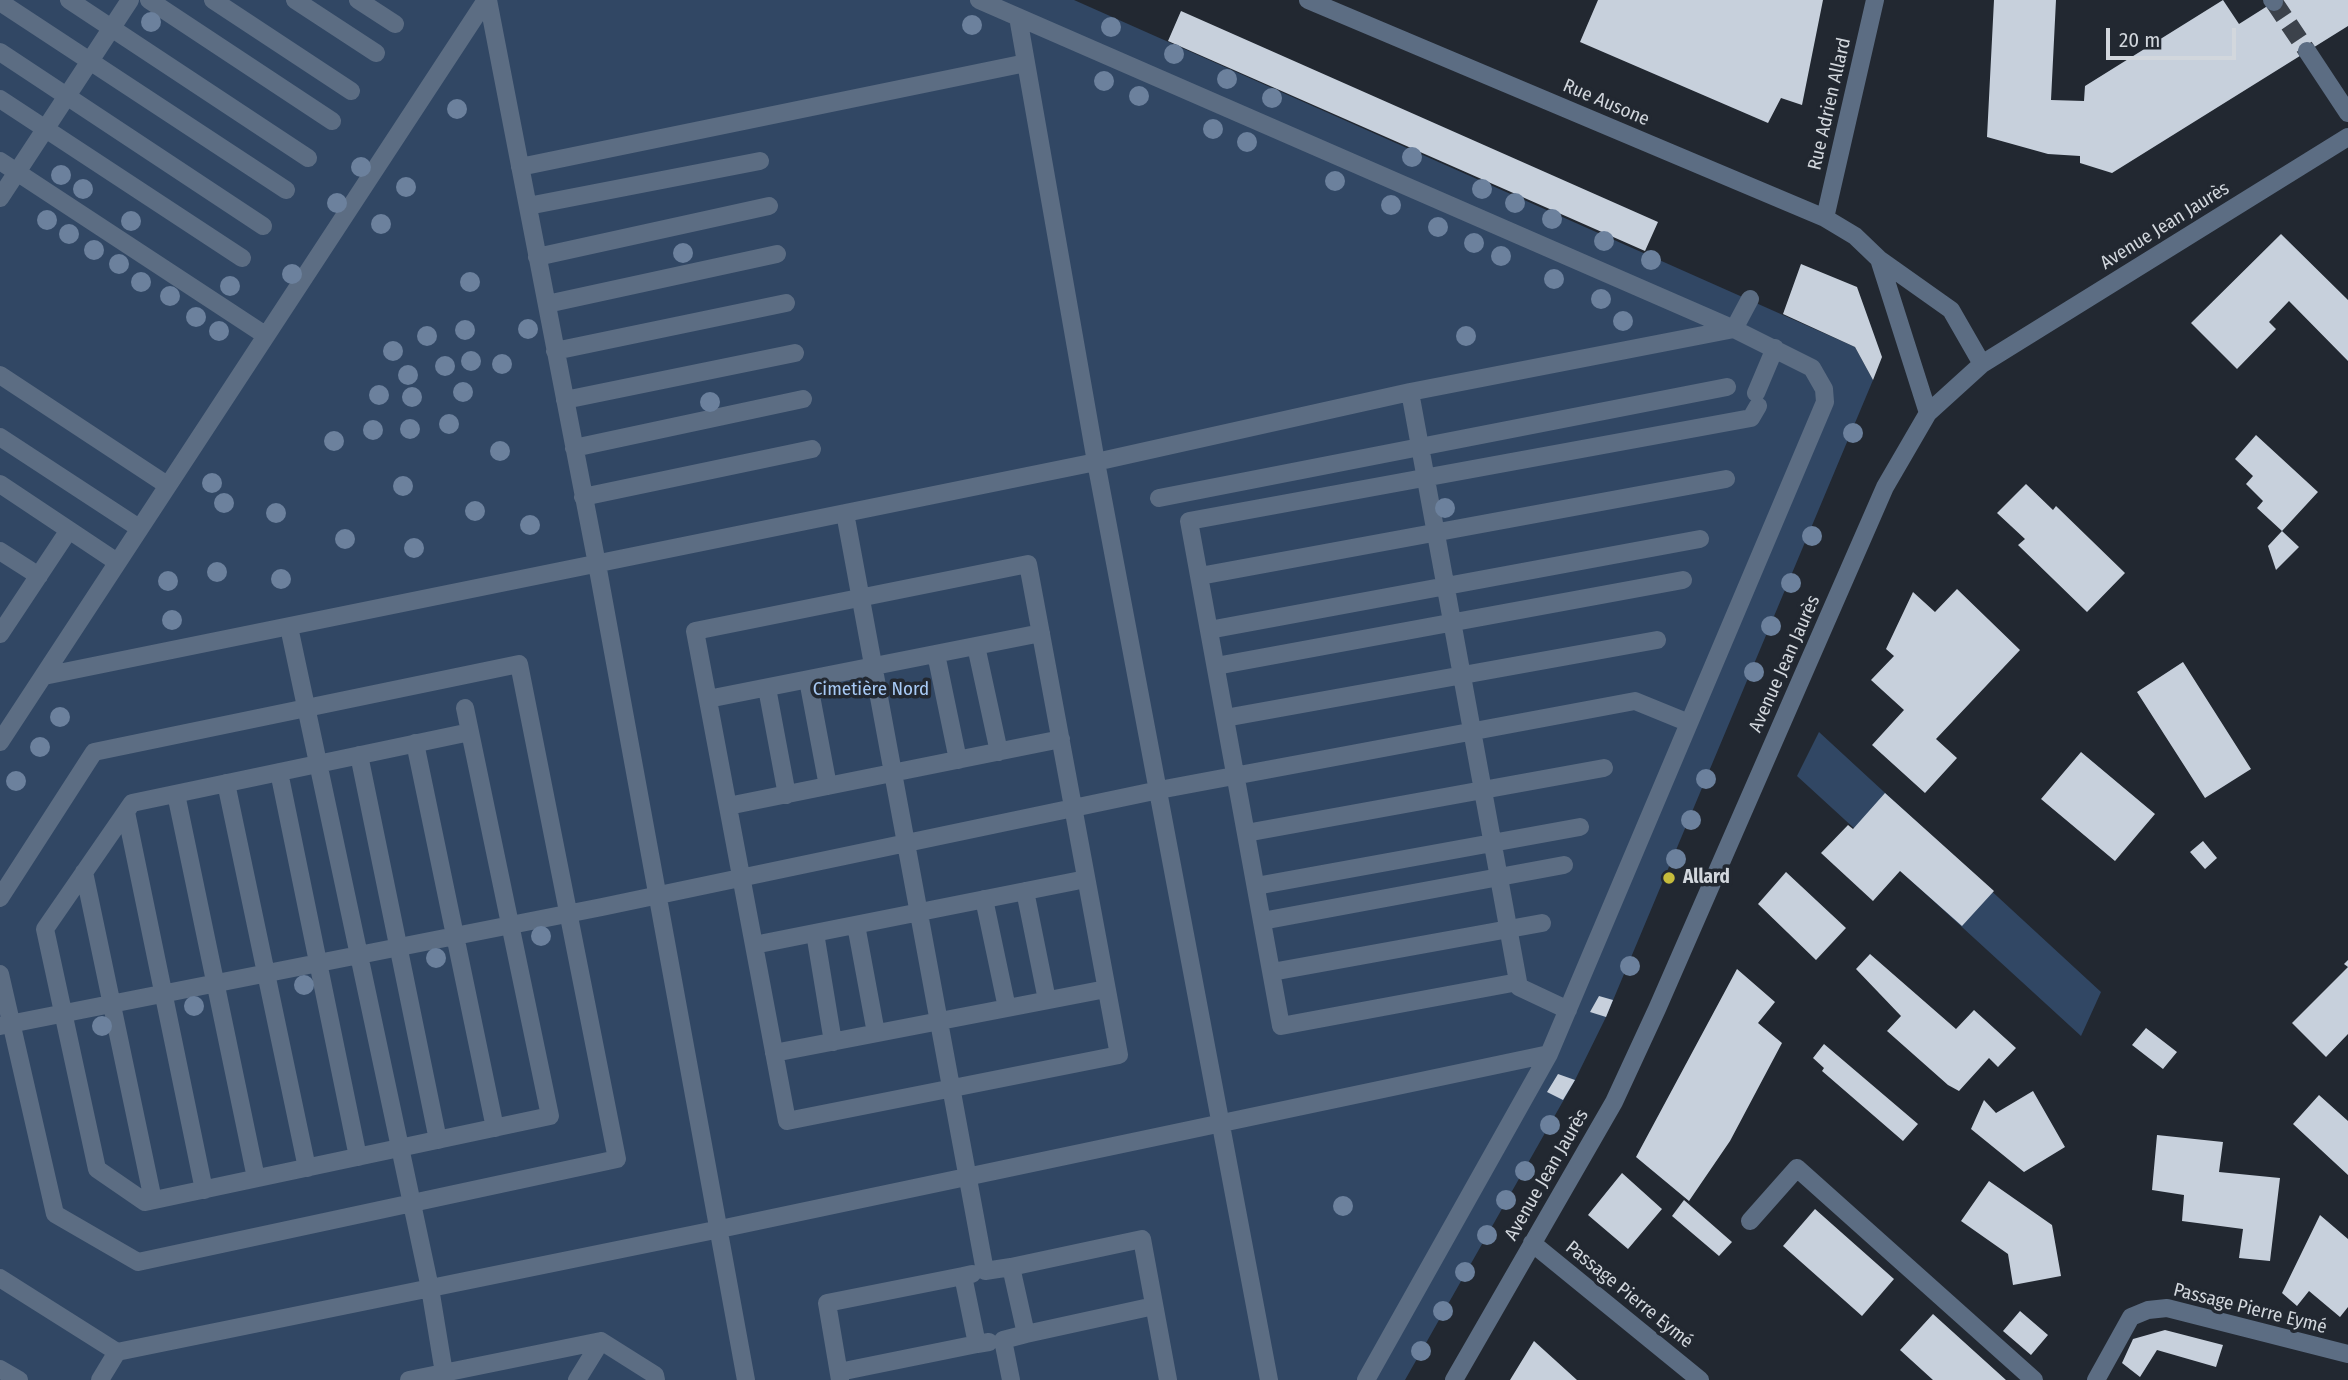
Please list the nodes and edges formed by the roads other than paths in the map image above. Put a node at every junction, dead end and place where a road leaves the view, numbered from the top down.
1 (69, 0) edge
2 (130, 0) edge
3 (149, 0) edge
4 (213, 0) edge
5 (295, 0) edge
6 (358, 0) edge
7 (487, 0) edge
8 (979, 0) edge
9 (1308, 0) edge
10 (1875, 0) edge
11 (0, 2) edge
12 (1018, 17) junction
13 (395, 24) dead end
14 (111, 28) junction
15 (2307, 51) tunnel mouth
16 (0, 52) edge
17 (376, 53) dead end
18 (89, 61) junction
19 (1026, 63) junction
20 (351, 91) dead end
21 (67, 96) junction
22 (0, 99) edge
23 (2348, 113) edge
24 (332, 121) dead end
25 (45, 129) junction
26 (2348, 137) edge
27 (307, 158) dead end
28 (0, 161) edge
29 (760, 161) dead end
30 (520, 167) junction
31 (17, 172) junction
32 (286, 190) dead end
33 (0, 198) edge
34 (527, 206) junction
35 (769, 206) dead end
36 (1825, 218) junction
37 (263, 226) dead end
38 (777, 254) dead end
39 (537, 257) junction
40 (242, 258) dead end
41 (1879, 259) junction
42 (1750, 299) dead end
43 (786, 303) dead end
44 (547, 304) junction
45 (1734, 329) junction
46 (265, 335) junction
47 (1774, 348) junction
48 (555, 351) junction
49 (795, 353) dead end
50 (1982, 364) junction
51 (0, 375) edge
52 (1727, 387) dead end
53 (1410, 392) junction
54 (803, 399) dead end
55 (565, 400) junction
56 (1928, 413) junction
57 (0, 437) edge
58 (1420, 447) junction
59 (575, 448) junction
60 (812, 449) dead end
61 (1096, 462) junction
62 (1426, 478) junction
63 (1726, 479) dead end
64 (0, 484) edge
65 (167, 485) junction
66 (583, 497) junction
67 (1159, 498) dead end
68 (845, 513) junction
69 (139, 528) junction
70 (69, 530) junction
71 (1436, 532) junction
72 (1700, 539) dead end
73 (0, 551) edge
74 (117, 562) junction
75 (597, 564) junction
76 (38, 576) junction
77 (1199, 576) junction
78 (1683, 580) dead end
79 (1446, 585) junction
80 (860, 598) junction
81 (6, 614) edge
82 (1452, 622) junction
83 (289, 626) junction
84 (1209, 629) junction
85 (1041, 633) junction
86 (0, 634) edge
87 (1657, 640) dead end
88 (976, 646) junction
89 (936, 654) junction
90 (1216, 666) junction
91 (873, 667) junction
92 (1462, 675) junction
93 (44, 676) junction
94 (808, 680) junction
95 (767, 688) junction
96 (708, 699) junction
97 (465, 708) dead end
98 (306, 709) junction
99 (1226, 718) junction
100 (1689, 723) junction
101 (1472, 731) junction
102 (470, 732) junction
103 (2, 735) edge
104 (1060, 739) junction
105 (415, 743) junction
106 (999, 751) junction
107 (359, 755) junction
108 (958, 760) junction
109 (318, 764) junction
110 (1604, 768) dead end
111 (279, 772) junction
112 (892, 773) junction
113 (1236, 776) junction
114 (226, 783) junction
115 (828, 786) junction
116 (1159, 790) junction
117 (1483, 790) junction
118 (176, 794) junction
119 (786, 794) junction
120 (728, 806) junction
121 (1073, 807) junction
122 (126, 812) junction
123 (1580, 827) dead end
124 (1246, 832) junction
125 (905, 842) junction
126 (1493, 842) junction
127 (1564, 865) dead end
128 (84, 872) junction
129 (742, 876) junction
130 (1499, 877) junction
131 (1086, 879) junction
132 (1256, 886) junction
133 (1025, 891) junction
134 (658, 896) junction
135 (0, 898) edge
136 (984, 899) junction
137 (918, 912) junction
138 (569, 914) junction
139 (1262, 920) junction
140 (1542, 923) dead end
141 (510, 925) junction
142 (856, 925) junction
143 (1508, 929) junction
144 (815, 933) junction
145 (455, 936) junction
146 (754, 945) junction
147 (398, 947) junction
148 (359, 955) junction
149 (319, 963) junction
150 (1272, 972) junction
151 (266, 973) junction
152 (0, 974) edge
153 (1518, 982) junction
154 (216, 983) junction
155 (1106, 989) junction
156 (163, 993) junction
157 (1047, 1000) junction
158 (112, 1004) junction
159 (1007, 1008) junction
160 (1568, 1010) junction
161 (64, 1013) junction
162 (938, 1021) junction
163 (6, 1025) edge
164 (876, 1033) junction
165 (833, 1042) junction
166 (774, 1053) junction
167 (1549, 1054) junction
168 (950, 1088) junction
169 (1223, 1124) junction
170 (495, 1128) junction
171 (438, 1140) junction
172 (400, 1148) junction
173 (358, 1157) junction
174 (307, 1168) junction
175 (256, 1178) junction
176 (966, 1178) junction
177 (204, 1190) junction
178 (153, 1200) junction
179 (412, 1203) junction
180 (1750, 1221) dead end
181 (720, 1229) junction
182 (1532, 1244) junction
183 (1011, 1267) junction
184 (985, 1272) junction
185 (963, 1276) junction
186 (0, 1278) edge
187 (430, 1288) junction
188 (1154, 1306) junction
189 (1026, 1334) junction
190 (1003, 1339) junction
191 (601, 1340) junction
192 (977, 1344) junction
193 (117, 1352) junction
194 (2348, 1354) edge
195 (503, 1361) junction
196 (0, 1368) edge
197 (444, 1373) junction
198 (840, 1376) edge
199 (654, 1378) edge
200 (19, 1380) edge
201 (100, 1380) edge
202 (409, 1380) edge
203 (491, 1380) edge
204 (577, 1380) edge
205 (746, 1380) edge
206 (1011, 1380) edge
207 (1167, 1380) edge
208 (1269, 1380) edge
209 (1366, 1380) edge
210 (1454, 1380) edge
211 (1700, 1380) edge
212 (2034, 1380) edge
213 (2096, 1380) edge

1 - 14 street
2 - 14 street
3 - 24 street
4 - 20 street
5 - 17 street
6 - 13 street
7 - 30 street
7 - 46 street
8 - 12 street
9 - 36 street, Rue Ausone
10 - 36 street, Rue Adrien Allard
11 - 18 street
12 - 19 street
12 - 45 street
14 - 18 street
14 - 27 street
15 - 23 street
16 - 21 street
18 - 21 street
18 - 32 street
19 - 30 street
19 - 61 street
21 - 25 street
21 - 37 street
22 - 25 street
25 - 31 street
25 - 40 street
26 - 50 street, Avenue Jean Jaurès
28 - 31 street
29 - 34 street
30 - 34 street
31 - 33 street
31 - 46 street
34 - 39 street
35 - 39 street
36 - 41 street, Rue Ausone
38 - 44 street
39 - 44 street
41 - 50 street, Rue Ausone
41 - 56 street, Rue Ausone
42 - 45 street
43 - 48 street
44 - 48 street
45 - 47 street
45 - 53 street
46 - 65 street
47 - 62 street
47 - 100 street
48 - 55 street
49 - 55 street
50 - 56 street, Avenue Jean Jaurès
51 - 65 street
52 - 58 street
53 - 58 street
53 - 61 street
54 - 59 street
55 - 59 street
56 - 182 street, Avenue Jean Jaurès
57 - 69 street
58 - 62 street
58 - 67 street
59 - 66 street
60 - 66 street
61 - 68 street
61 - 116 street
62 - 71 street
62 - 77 street
63 - 71 street
64 - 70 street
65 - 69 street
66 - 75 street
68 - 75 street
68 - 80 street
69 - 74 street
70 - 74 street
70 - 76 street
71 - 77 street
71 - 79 street
72 - 79 street
73 - 76 street
74 - 93 street
75 - 83 street
75 - 134 street
76 - 81 street
77 - 84 street
78 - 82 street
79 - 82 street
79 - 84 street
80 - 85 street
80 - 91 street
80 - 96 street
81 - 86 street
82 - 90 street
82 - 92 street
83 - 93 street
83 - 98 street
84 - 90 street
85 - 88 street
85 - 104 street
87 - 92 street
88 - 89 street
88 - 106 street
89 - 91 street
89 - 108 street
90 - 99 street
91 - 94 street
91 - 112 street
92 - 99 street
92 - 101 street
93 - 103 street
94 - 95 street
94 - 115 street
95 - 96 street
95 - 119 street
96 - 120 street
97 - 102 street
98 - 109 street
98 - 135 street
98 - 138 street
99 - 113 street
100 - 101 street
100 - 160 street
101 - 113 street
101 - 117 street
102 - 105 street
102 - 141 street
104 - 106 street
104 - 121 street
105 - 107 street
105 - 145 street
106 - 108 street
107 - 109 street
107 - 147 street
108 - 112 street
109 - 111 street
109 - 148 street
110 - 117 street
111 - 114 street
111 - 149 street
112 - 115 street
112 - 125 street
113 - 116 street
113 - 124 street
114 - 118 street
114 - 151 street
115 - 119 street
116 - 121 street
116 - 169 street
117 - 124 street
117 - 126 street
118 - 122 street
118 - 154 street
119 - 120 street
120 - 129 street
121 - 125 street
121 - 131 street
122 - 128 street
122 - 156 street
123 - 126 street
124 - 132 street
125 - 129 street
125 - 137 street
126 - 130 street
126 - 132 street
127 - 130 street
128 - 158 street
128 - 161 street
129 - 134 street
129 - 146 street
130 - 139 street
130 - 143 street
131 - 133 street
131 - 155 street
132 - 139 street
133 - 136 street
133 - 157 street
134 - 138 street
134 - 181 street
136 - 137 street
136 - 159 street
137 - 142 street
137 - 162 street
138 - 141 street
138 - 179 street
139 - 150 street
140 - 143 street
141 - 145 street
141 - 170 street
142 - 144 street
142 - 164 street
143 - 150 street
143 - 153 street
144 - 146 street
144 - 165 street
145 - 147 street
145 - 170 street
146 - 166 street
147 - 148 street
147 - 171 street
148 - 149 street
148 - 172 street
149 - 151 street
149 - 173 street
150 - 153 street
151 - 154 street
151 - 174 street
152 - 163 street
153 - 160 street
154 - 156 street
154 - 175 street
155 - 157 street
155 - 168 street
156 - 158 street
156 - 177 street
157 - 159 street
158 - 161 street
158 - 178 street
159 - 162 street
160 - 167 street
161 - 163 street
161 - 178 street
162 - 164 street
162 - 168 street
163 - 179 street
164 - 165 street
165 - 166 street
166 - 168 street
167 - 169 street
167 - 209 street
168 - 176 street
169 - 176 street
169 - 208 street
170 - 171 street
171 - 172 street
172 - 173 street
172 - 179 street
173 - 174 street
174 - 175 street
175 - 177 street
176 - 181 street
176 - 184 street
177 - 178 street
179 - 187 street
180 - 212 street
181 - 187 street
181 - 205 street
182 - 210 street, Avenue Jean Jaurès
182 - 211 street, Passage Pierre Eymé
183 - 184 street
183 - 188 street
183 - 189 street
184 - 185 street
185 - 192 street
185 - 198 street
186 - 193 street
187 - 193 street
187 - 197 street
188 - 189 street
188 - 207 street
189 - 190 street
190 - 192 street
190 - 206 street
191 - 195 street
191 - 199 street
191 - 204 street
192 - 198 street
193 - 201 street
194 - 213 street, Passage Pierre Eymé
195 - 197 street
195 - 203 street
196 - 200 street
197 - 202 street

